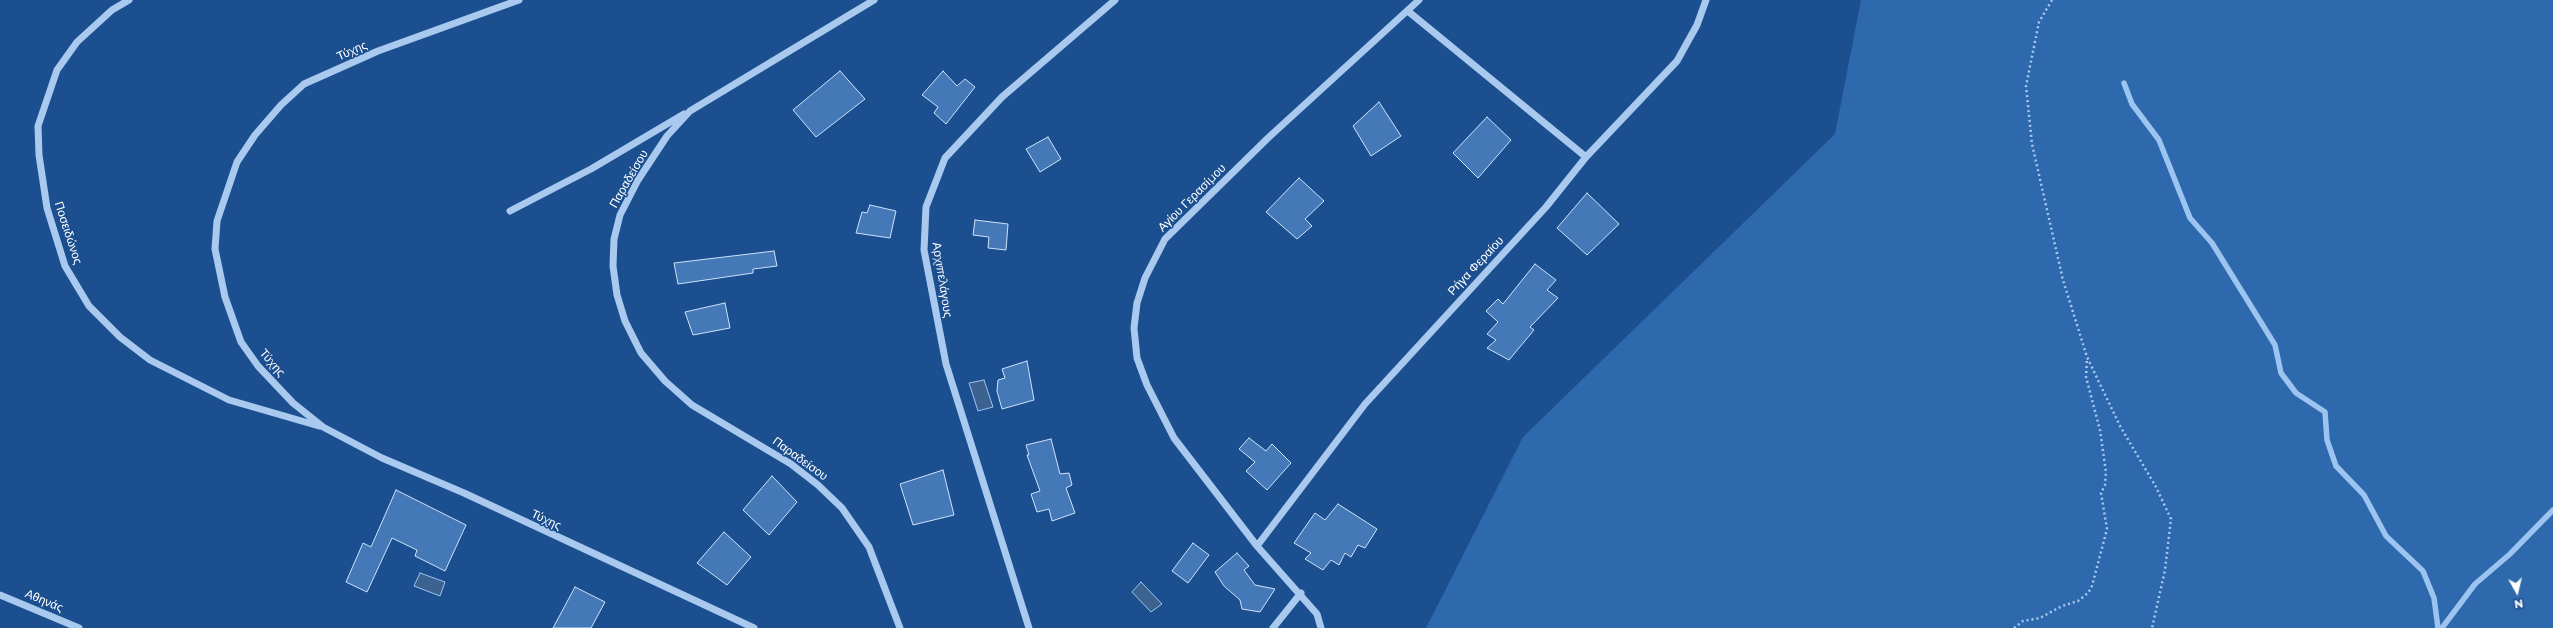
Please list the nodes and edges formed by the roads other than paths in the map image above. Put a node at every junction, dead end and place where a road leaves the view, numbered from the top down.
1 (129, 0) edge
2 (519, 0) edge
3 (874, 0) edge
4 (1115, 0) edge
5 (1420, 0) edge
6 (1706, 0) edge
7 (1409, 12) junction
8 (690, 111) junction
9 (1586, 157) junction
10 (510, 211) dead end
11 (323, 427) junction
12 (1257, 546) junction
13 (1301, 593) junction
14 (0, 595) edge
15 (79, 628) edge
16 (754, 628) edge
17 (900, 628) edge
18 (1029, 628) edge
19 (1273, 628) edge
20 (1321, 628) edge

1 - 11 street, Ποσειδώνος
2 - 11 street, Τύχης
3 - 8 street, Παραδείσου
4 - 18 street, Αρχιπελάγους
5 - 7 street, Αγίου Γερασίμου
6 - 9 street, Ρήγα Φεραίου
7 - 9 street
7 - 12 street, Αγίου Γερασίμου
8 - 10 street
8 - 17 street, Παραδείσου
9 - 12 street, Ρήγα Φεραίου
11 - 16 street, Τύχης
12 - 13 street, Αγίου Γερασίμου
13 - 19 street
13 - 20 street, Αγίου Γερασίμου
14 - 15 street, Αθηνάς

